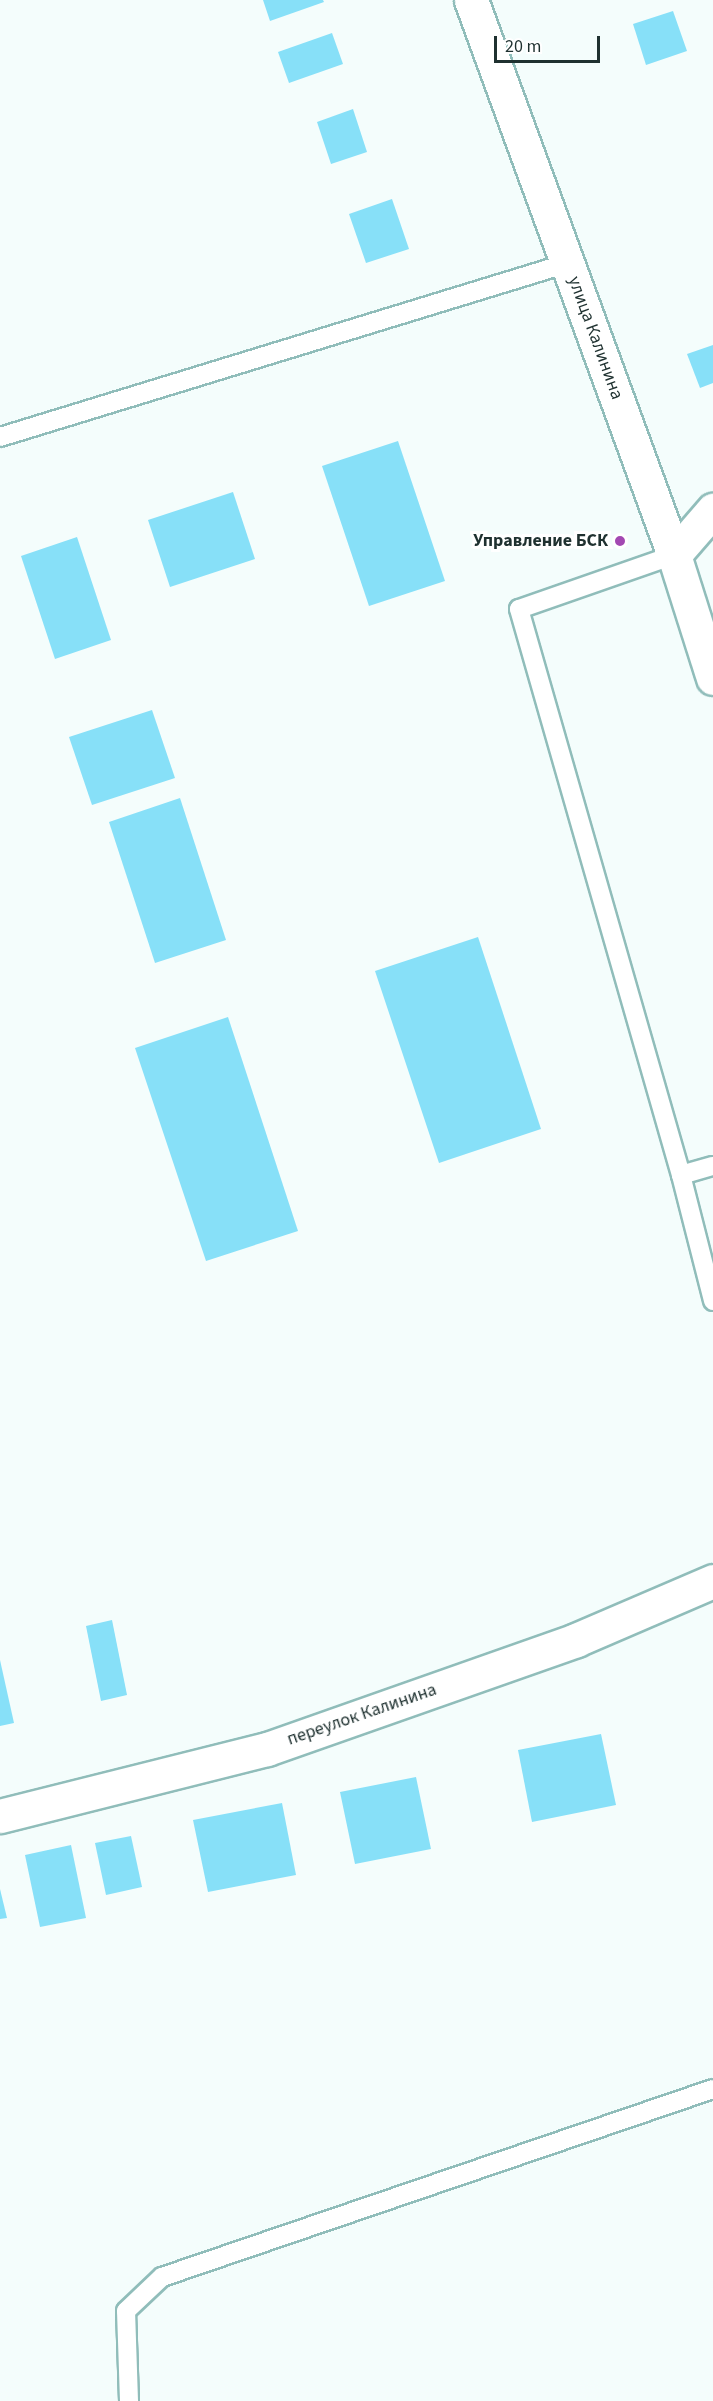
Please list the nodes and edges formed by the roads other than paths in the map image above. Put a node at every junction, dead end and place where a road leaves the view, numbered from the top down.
1 (471, 0) edge
2 (567, 263) junction
3 (0, 437) edge
4 (713, 510) edge
5 (674, 555) junction
6 (713, 678) edge
7 (713, 1166) edge
8 (681, 1175) junction
9 (713, 1301) edge
10 (713, 1581) edge
11 (0, 1816) edge
12 (713, 2089) edge
13 (129, 2401) edge

1 - 2 street, улица Калинина
2 - 3 lane
2 - 5 street, улица Калинина
4 - 5 street
5 - 6 street, улица Калинина
5 - 8 lane
7 - 8 lane
8 - 9 lane
10 - 11 street, переулок Калинина
12 - 13 lane

